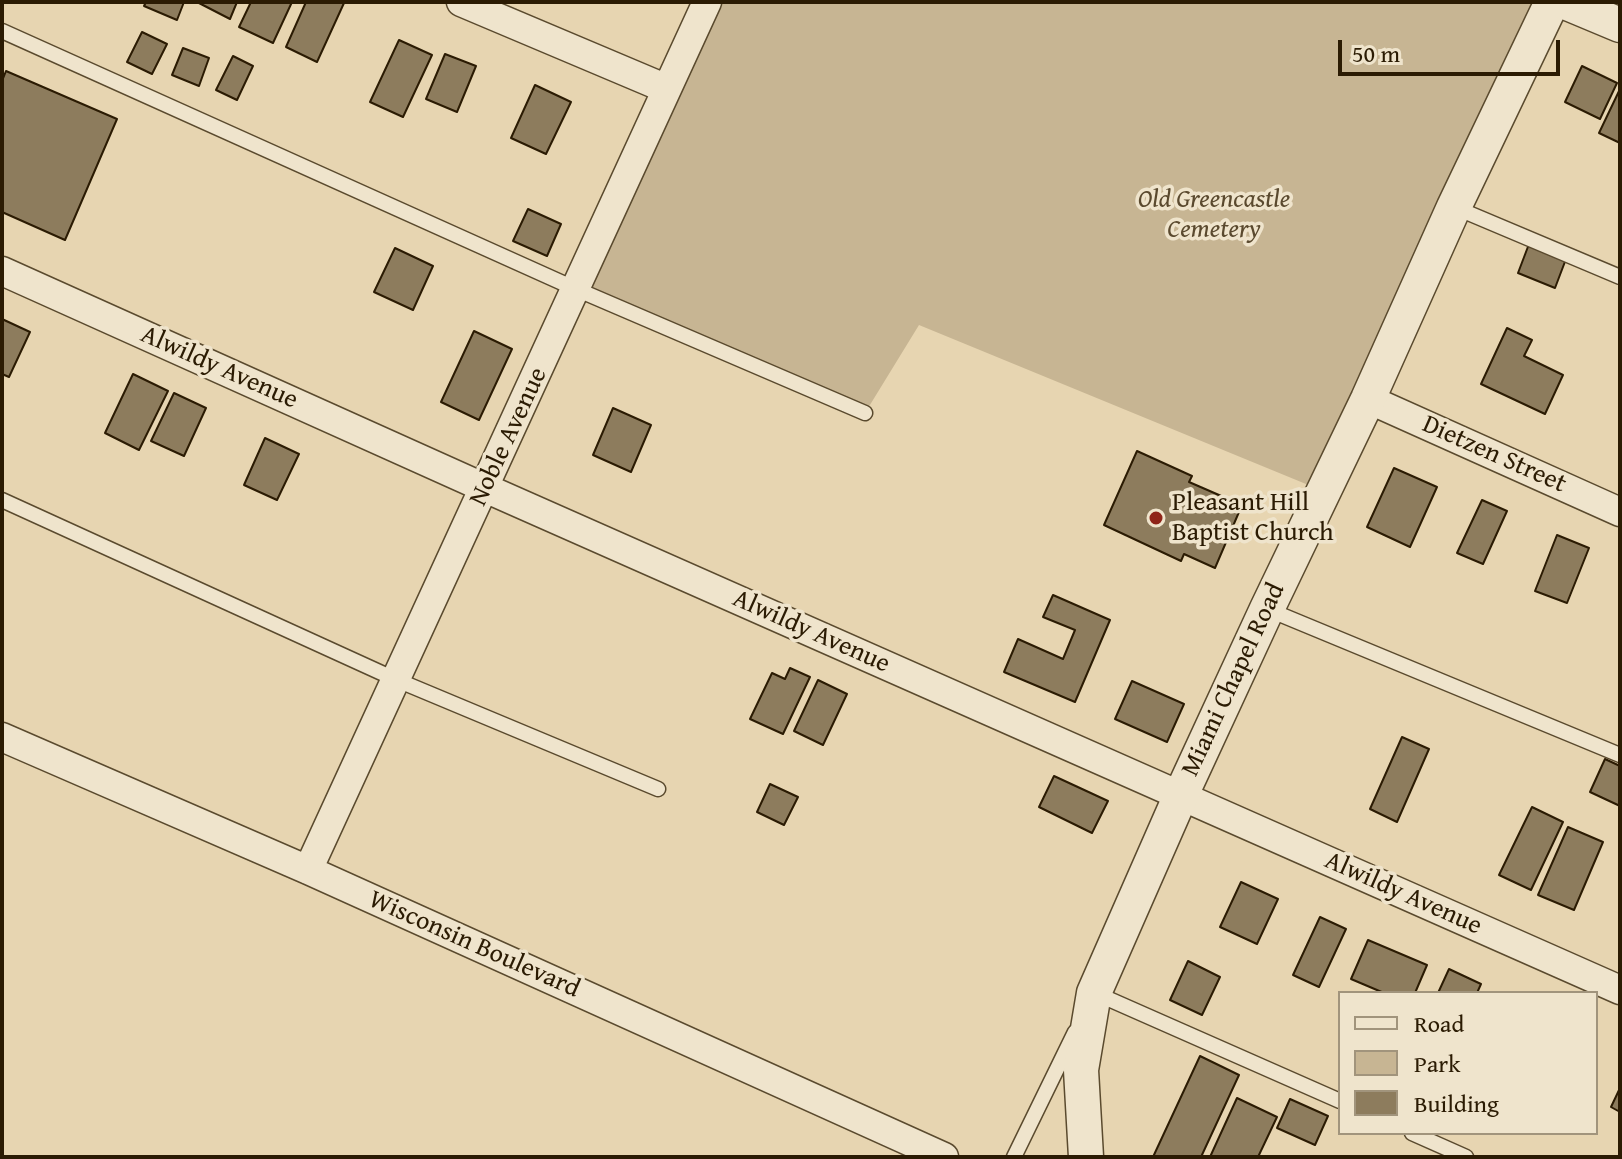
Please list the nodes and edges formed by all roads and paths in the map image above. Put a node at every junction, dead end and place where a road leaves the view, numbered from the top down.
1 (461, 2) edge
2 (707, 2) edge
3 (1552, 2) edge
4 (1565, 2) edge
5 (1620, 25) edge
6 (2, 31) edge
7 (667, 89) junction
8 (1454, 207) junction
9 (2, 271) edge
10 (1620, 277) edge
11 (576, 289) junction
12 (1368, 399) junction
13 (865, 413) dead end
14 (485, 488) junction
15 (2, 500) edge
16 (1620, 512) edge
17 (1267, 609) junction
18 (397, 680) junction
19 (2, 737) edge
20 (1620, 755) edge
21 (658, 789) dead end
22 (1181, 795) junction
23 (308, 870) junction
24 (1620, 990) edge
25 (1094, 993) junction
26 (1338, 1100) edge
27 (1416, 1135) edge
28 (944, 1157) edge
29 (1014, 1157) edge
30 (1086, 1157) edge
31 (1466, 1157) edge

1 - 7 street
2 - 7 street, Noble Avenue
3 - 8 street, Miami Chapel Road
4 - 5 street
6 - 11 lane
7 - 11 street, Noble Avenue
8 - 10 lane
8 - 12 street, Miami Chapel Road
9 - 14 street, Alwildy Avenue
11 - 13 lane
11 - 14 street, Noble Avenue
12 - 16 street, Dietzen Street
12 - 17 street, Miami Chapel Road
14 - 18 street, Noble Avenue
14 - 22 street, Alwildy Avenue
15 - 18 lane
17 - 20 lane
17 - 22 street, Miami Chapel Road
18 - 21 lane
18 - 23 street, Noble Avenue
19 - 23 street, Wisconsin Boulevard
22 - 24 street, Alwildy Avenue
22 - 25 street, Miami Chapel Road
23 - 28 street, Wisconsin Boulevard
25 - 26 lane
25 - 29 lane
25 - 30 street, Miami Chapel Road
27 - 31 lane

